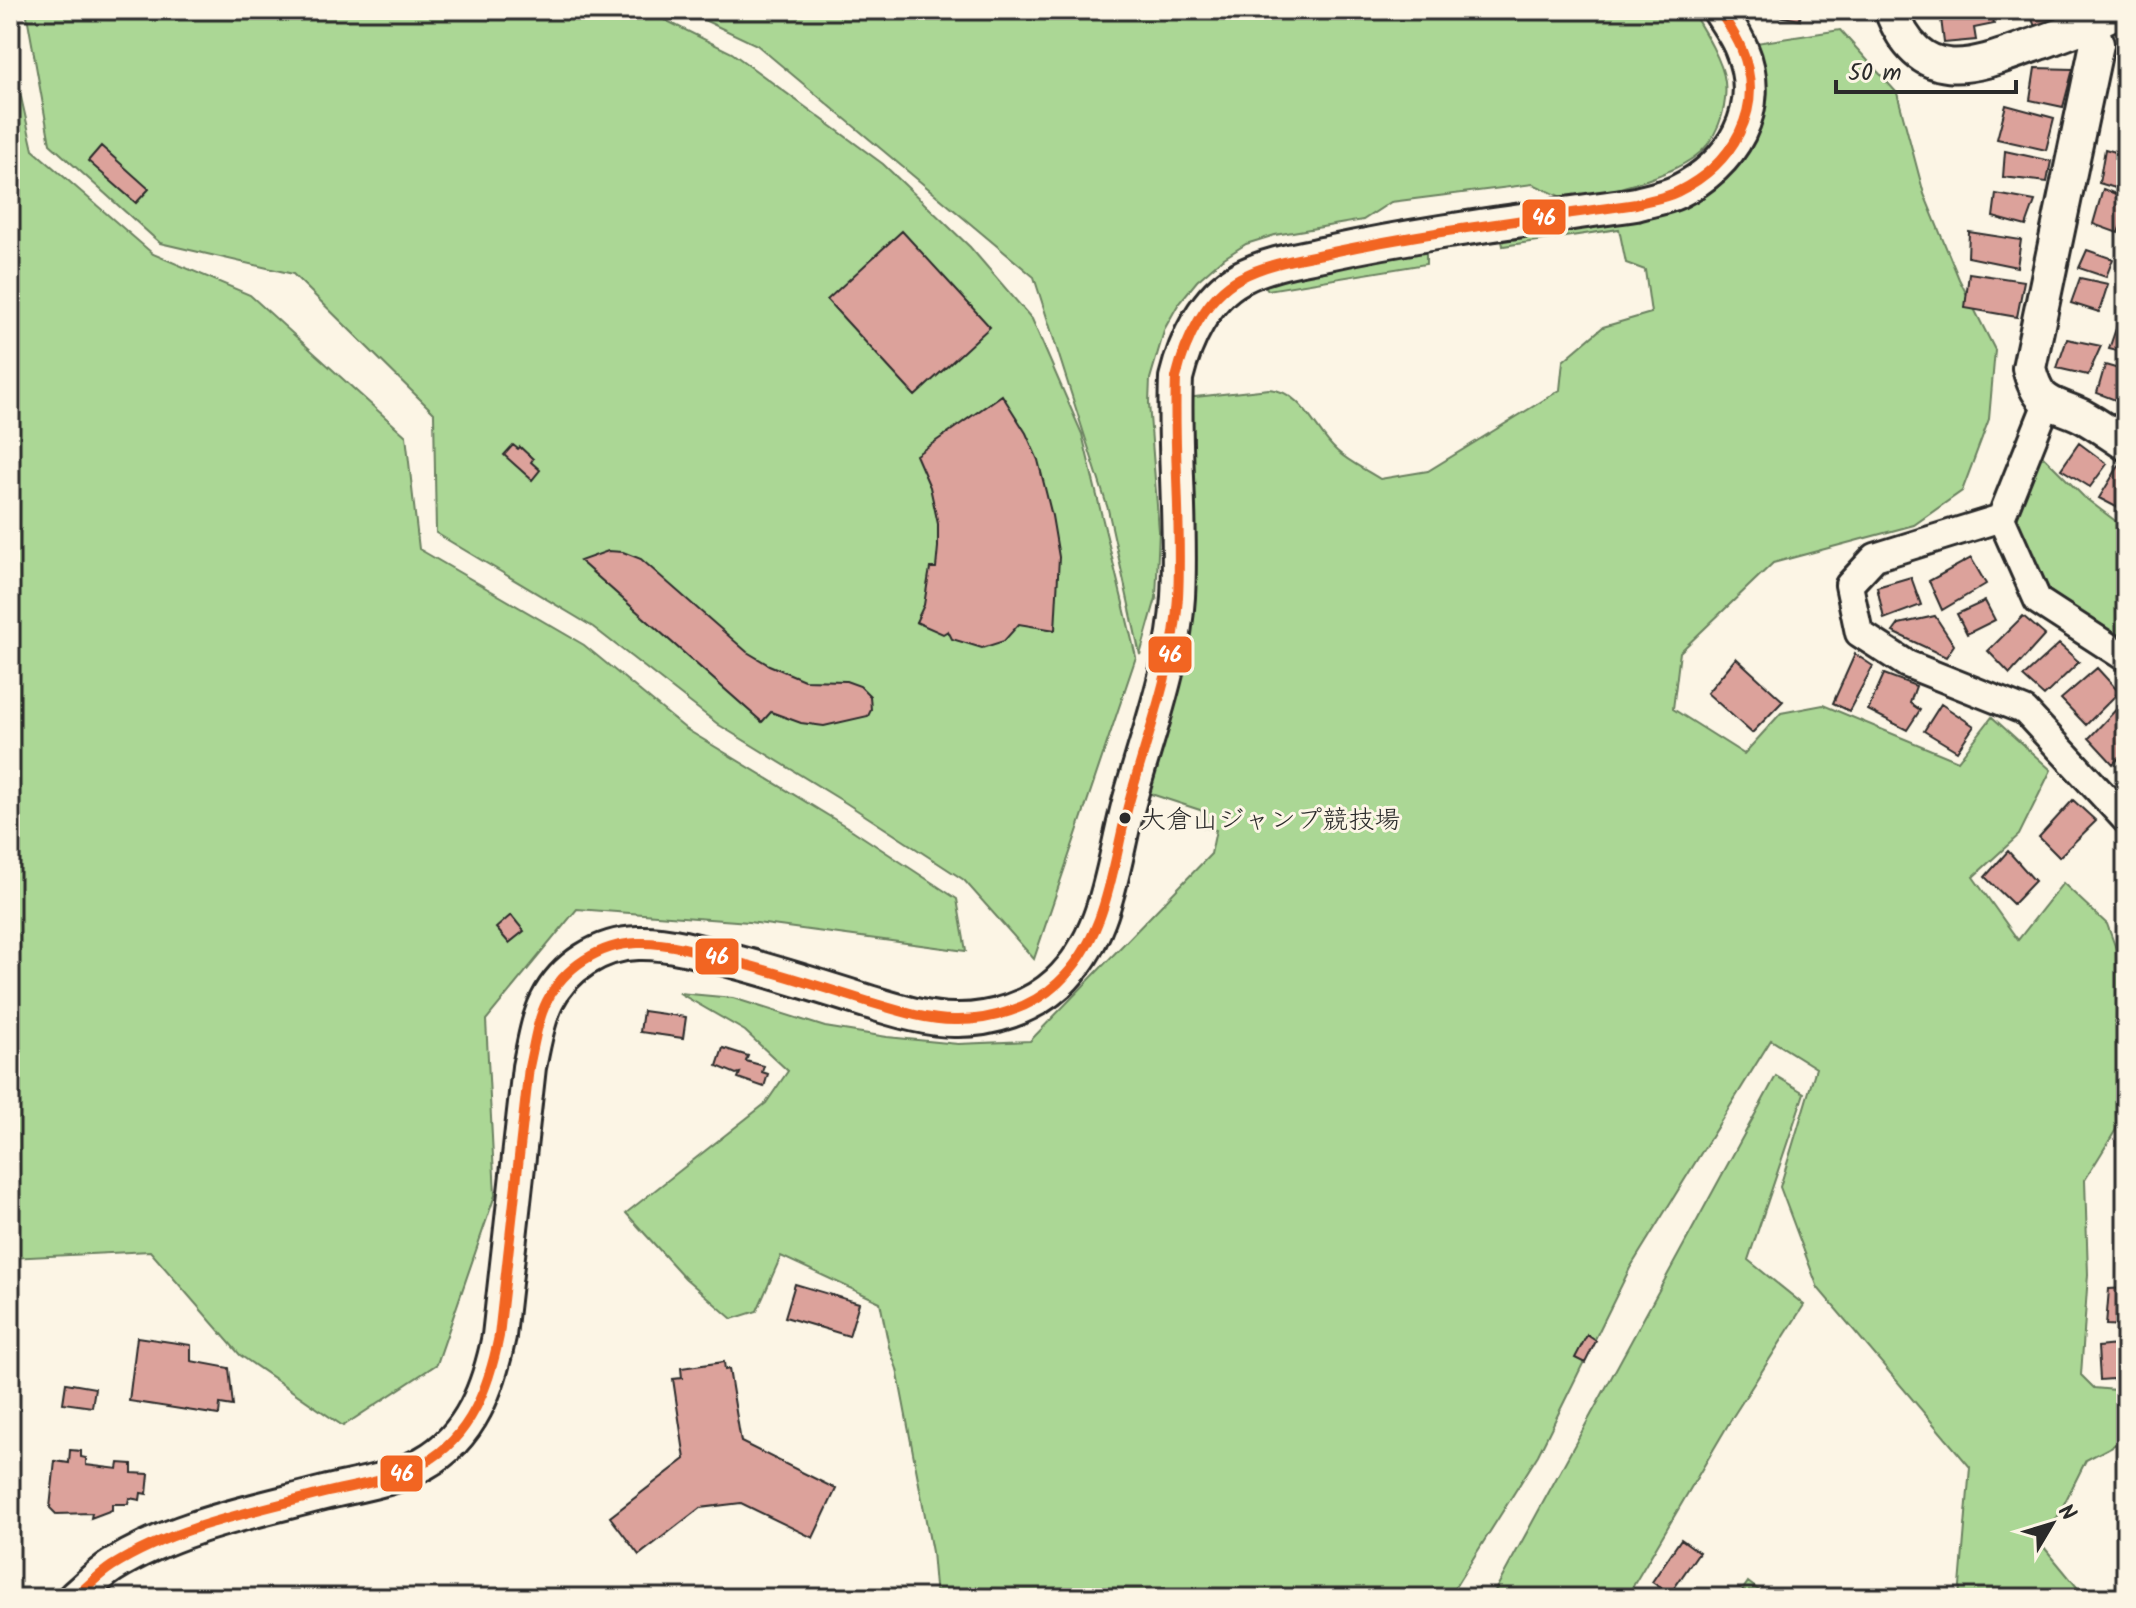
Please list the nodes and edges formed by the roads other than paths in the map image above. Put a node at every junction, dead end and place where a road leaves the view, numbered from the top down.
1 (1719, 10) edge
2 (1891, 10) edge
3 (2105, 17) edge
4 (2047, 403) junction
5 (2126, 444) edge
6 (2001, 518) junction
7 (2126, 658) edge
8 (2126, 820) edge
9 (74, 1598) edge

1 - 9 street
2 - 3 street
3 - 4 street
4 - 5 street
4 - 6 street
6 - 7 street
6 - 8 street

